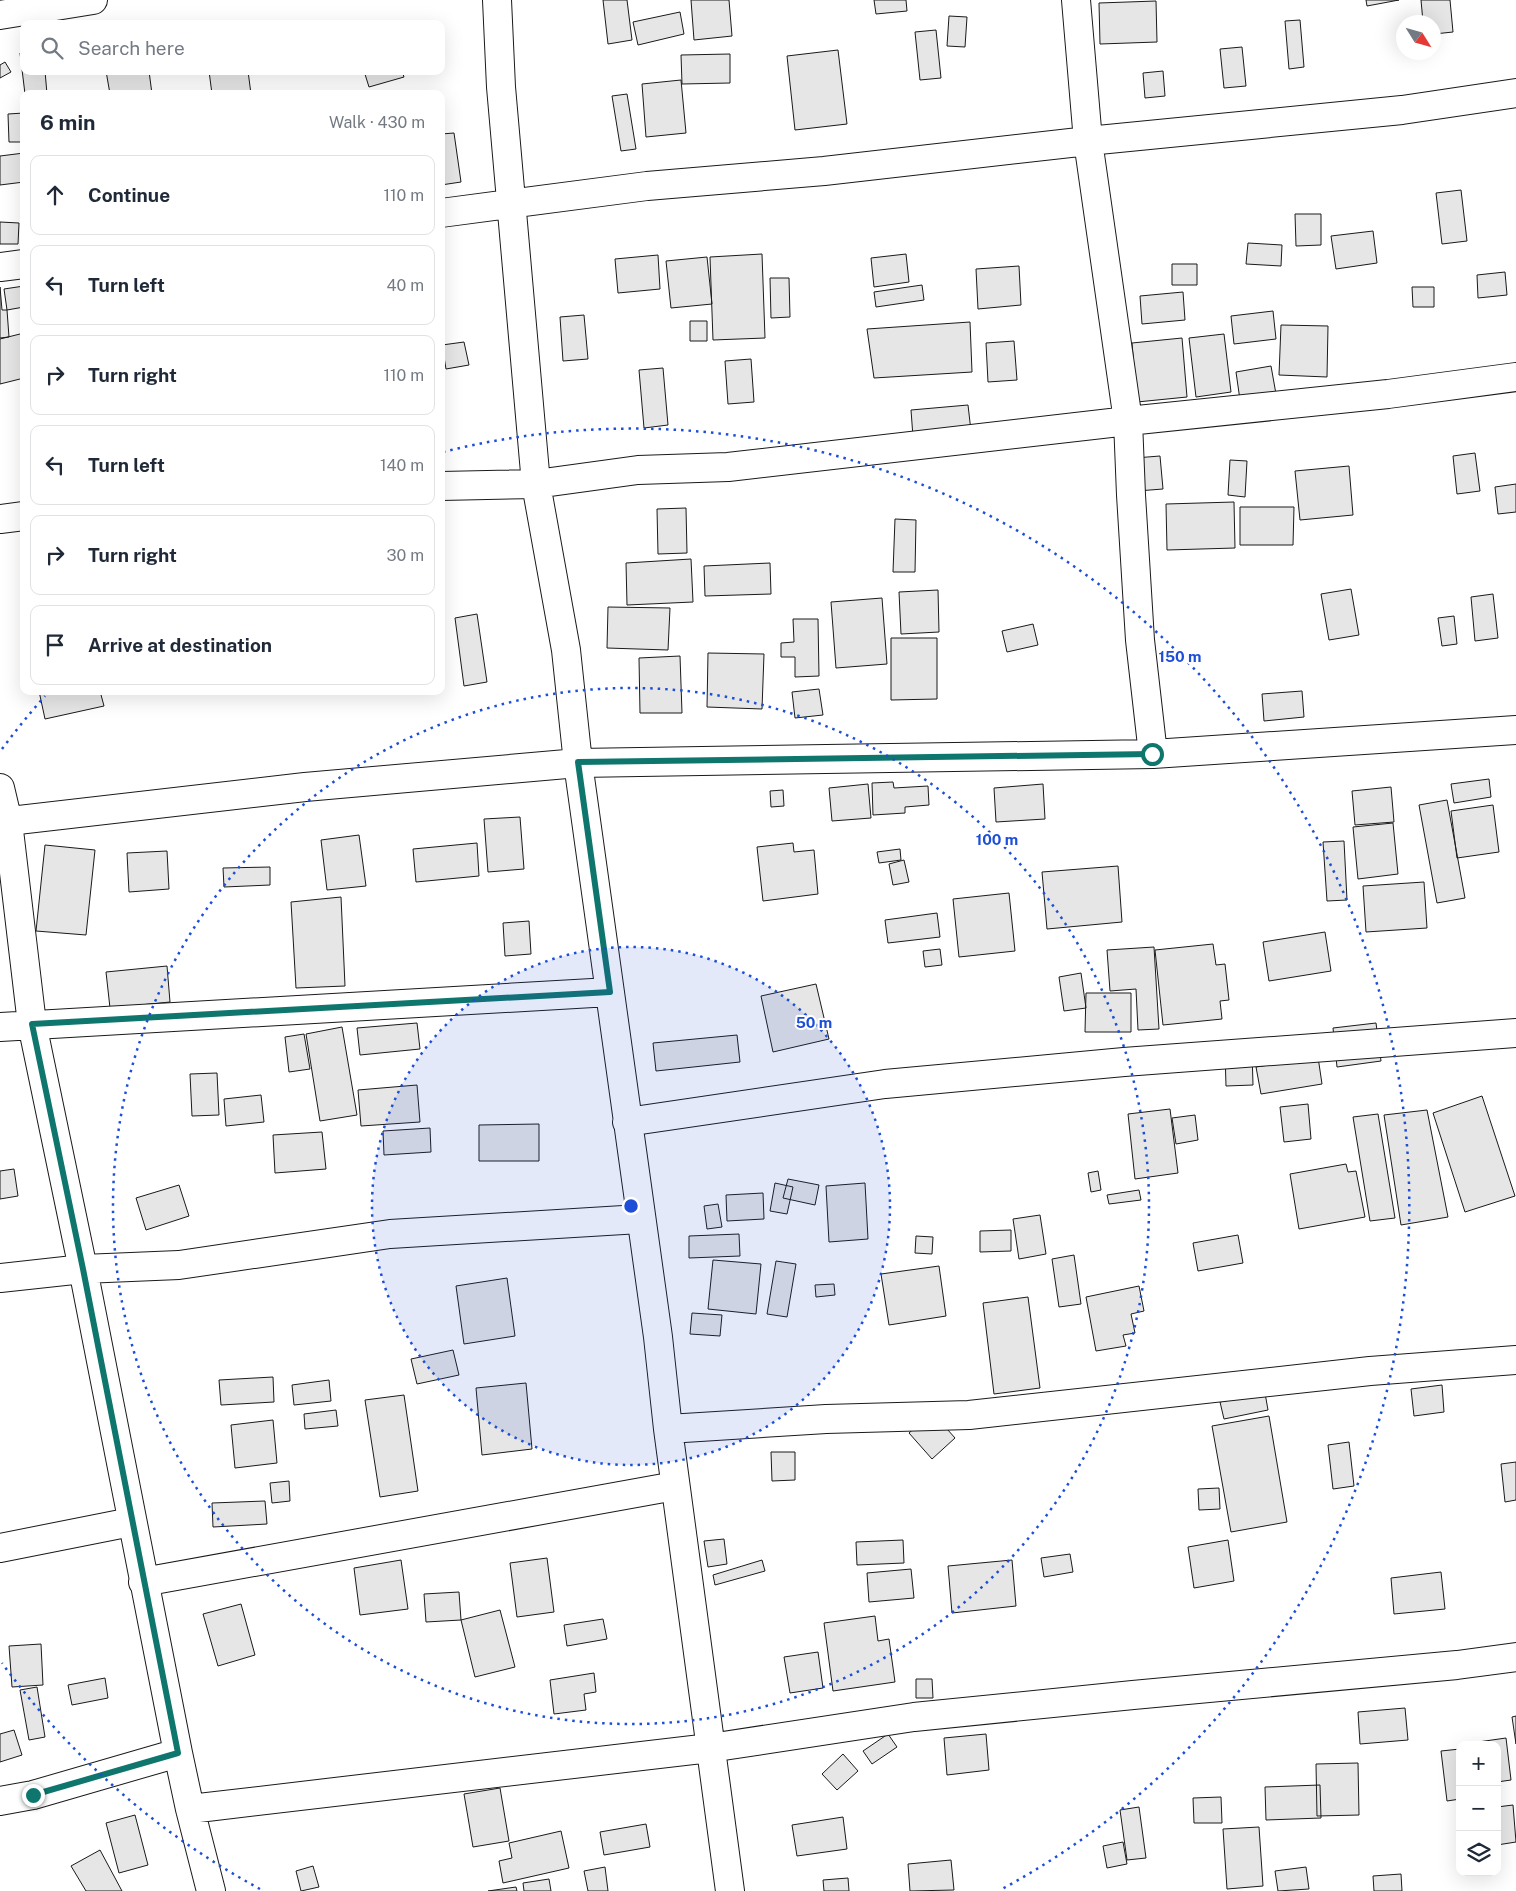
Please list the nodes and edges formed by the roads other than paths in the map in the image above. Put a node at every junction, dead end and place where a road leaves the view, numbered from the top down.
1 (93, 0) edge
2 (497, 0) edge
3 (1076, 0) edge
4 (0, 15) edge
5 (1516, 93) edge
6 (1088, 141) junction
7 (512, 204) junction
8 (445, 212) edge
9 (20, 264) edge
10 (0, 267) edge
11 (1516, 377) edge
12 (1128, 421) junction
13 (536, 484) junction
14 (445, 486) edge
15 (20, 516) edge
16 (0, 519) edge
17 (1516, 730) edge
18 (1152, 754) junction
19 (578, 762) junction
20 (0, 788) edge
21 (4, 822) edge
22 (610, 992) junction
23 (32, 1024) junction
24 (0, 1027) edge
25 (1516, 1033) edge
26 (627, 1122) junction
27 (640, 1219) junction
28 (83, 1269) junction
29 (0, 1278) edge
30 (1516, 1360) edge
31 (668, 1429) junction
32 (675, 1486) junction
33 (132, 1522) junction
34 (0, 1548) edge
35 (144, 1582) junction
36 (1516, 1657) edge
37 (710, 1748) junction
38 (178, 1753) junction
39 (0, 1801) edge
40 (190, 1809) junction
41 (211, 1891) edge
42 (730, 1891) edge

1 - 4 street
2 - 7 street
3 - 6 street
5 - 6 street
6 - 7 street
6 - 12 street
7 - 8 street
7 - 13 street
9 - 10 street
11 - 12 street
12 - 13 street
12 - 18 street
13 - 14 street
13 - 19 street
15 - 16 street
17 - 18 street
18 - 19 street
19 - 21 street
19 - 22 street
20 - 21 street
21 - 23 street
22 - 23 street
22 - 26 street
23 - 24 street
23 - 28 street
25 - 26 street
26 - 27 street
27 - 28 street
27 - 31 street
28 - 29 street
28 - 33 street
30 - 31 street
31 - 32 street
32 - 35 street
32 - 37 street
33 - 34 street
33 - 35 street
35 - 38 street
36 - 37 street
37 - 40 street
37 - 42 street
38 - 39 street
38 - 40 street
40 - 41 street

